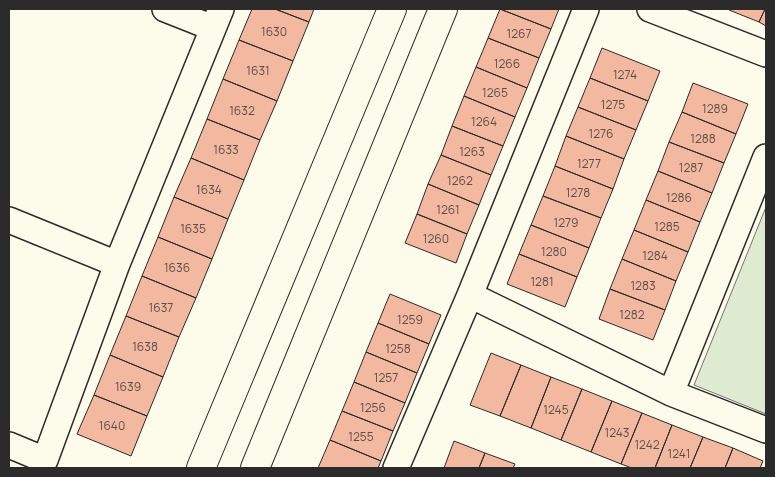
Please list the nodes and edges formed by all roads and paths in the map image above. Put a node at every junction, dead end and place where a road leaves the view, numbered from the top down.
1 (165, 9) edge
2 (392, 9) edge
3 (443, 9) edge
4 (586, 9) edge
5 (650, 9) edge
6 (217, 19) edge
7 (766, 54) edge
8 (766, 157) edge
9 (9, 220) edge
10 (117, 264) junction
11 (470, 295) junction
12 (671, 393) junction
13 (766, 430) edge
14 (9, 445) edge
15 (201, 468) edge
16 (255, 468) edge
17 (396, 468) edge

1 - 6 street
2 - 15 main road
3 - 16 main road
4 - 11 street
5 - 7 street
6 - 10 street
8 - 12 street
9 - 10 street
10 - 14 street
11 - 12 street
11 - 17 street
12 - 13 street

